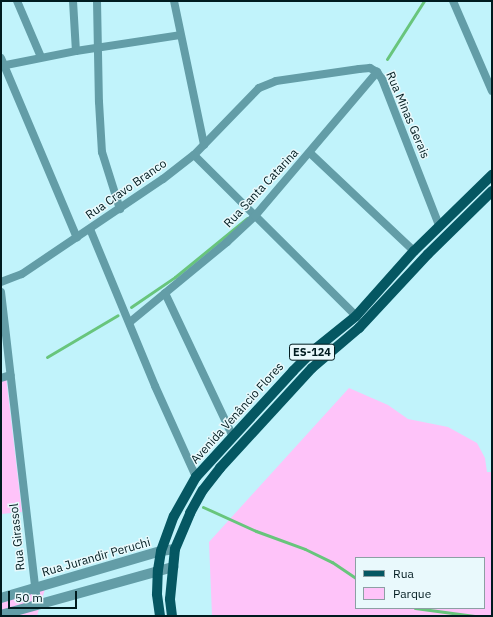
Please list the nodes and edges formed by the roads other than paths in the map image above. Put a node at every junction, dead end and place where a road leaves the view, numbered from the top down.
1 (17, 1) edge
2 (73, 1) edge
3 (97, 1) edge
4 (174, 1) edge
5 (453, 1) edge
6 (180, 35) junction
7 (99, 47) junction
8 (76, 51) junction
9 (41, 58) junction
10 (2, 64) edge
11 (377, 72) junction
12 (492, 91) edge
13 (250, 95) joint
14 (204, 145) junction
15 (310, 152) junction
16 (194, 155) junction
17 (492, 175) edge
18 (492, 191) edge
19 (120, 209) junction
20 (255, 216) junction
21 (439, 225) junction
22 (90, 229) junction
23 (77, 238) junction
24 (414, 251) junction
25 (1, 282) edge
26 (1, 292) edge
27 (165, 294) junction
28 (356, 316) junction
29 (130, 322) junction
30 (3, 329) edge
31 (11, 375) junction
32 (1, 378) edge
33 (232, 435) junction
34 (196, 477) junction
35 (175, 549) junction
36 (161, 552) junction
37 (173, 567) junction
38 (158, 570) junction
39 (35, 588) junction
40 (1, 598) edge
41 (38, 604) junction
42 (1, 615) edge
43 (160, 616) edge
44 (172, 616) edge

1 - 9 street
2 - 8 street
3 - 7 street
4 - 6 street
5 - 12 street
6 - 7 street
6 - 14 street
7 - 8 street
7 - 19 street
8 - 9 street
9 - 10 street
10 - 23 street
11 - 13 street, Rua Minas Gerais
11 - 15 street, Rua Santa Catarina
11 - 21 street, Rua Minas Gerais
13 - 14 street, Rua Cravo Branco
14 - 16 street, Rua Cravo Branco
15 - 20 street, Rua Santa Catarina
15 - 24 street
16 - 19 street, Rua Cravo Branco
16 - 20 street
17 - 21 main road, Avenida Venâncio Flores / ES-124
18 - 35 main road, Avenida Venâncio Flores / ES-124
19 - 22 street, Rua Cravo Branco
20 - 27 street, Rua Santa Catarina
20 - 28 street
21 - 24 main road, Avenida Venâncio Flores / ES-124
22 - 23 street, Rua Cravo Branco
22 - 29 street
23 - 25 street, Rua Cravo Branco
24 - 28 main road, Avenida Venâncio Flores / ES-124
26 - 30 street, Rua Girassol
27 - 29 street, Rua Santa Catarina
27 - 33 street
28 - 33 main road, Avenida Venâncio Flores / ES-124
29 - 34 street
30 - 31 street, Rua Girassol
31 - 32 street
31 - 39 street, Rua Girassol
33 - 34 main road, Avenida Venâncio Flores / ES-124
34 - 36 main road, Avenida Venâncio Flores / ES-124
35 - 36 street, Rua Jurandir Peruchi
35 - 37 main road, ES-124
36 - 38 main road, ES-124
36 - 39 street, Rua Jurandir Peruchi
37 - 38 street
37 - 44 main road, ES-124
38 - 41 street
38 - 43 main road, ES-124
39 - 40 street, Rua Jurandir Peruchi
39 - 41 street, Rua Girassol
41 - 42 street

